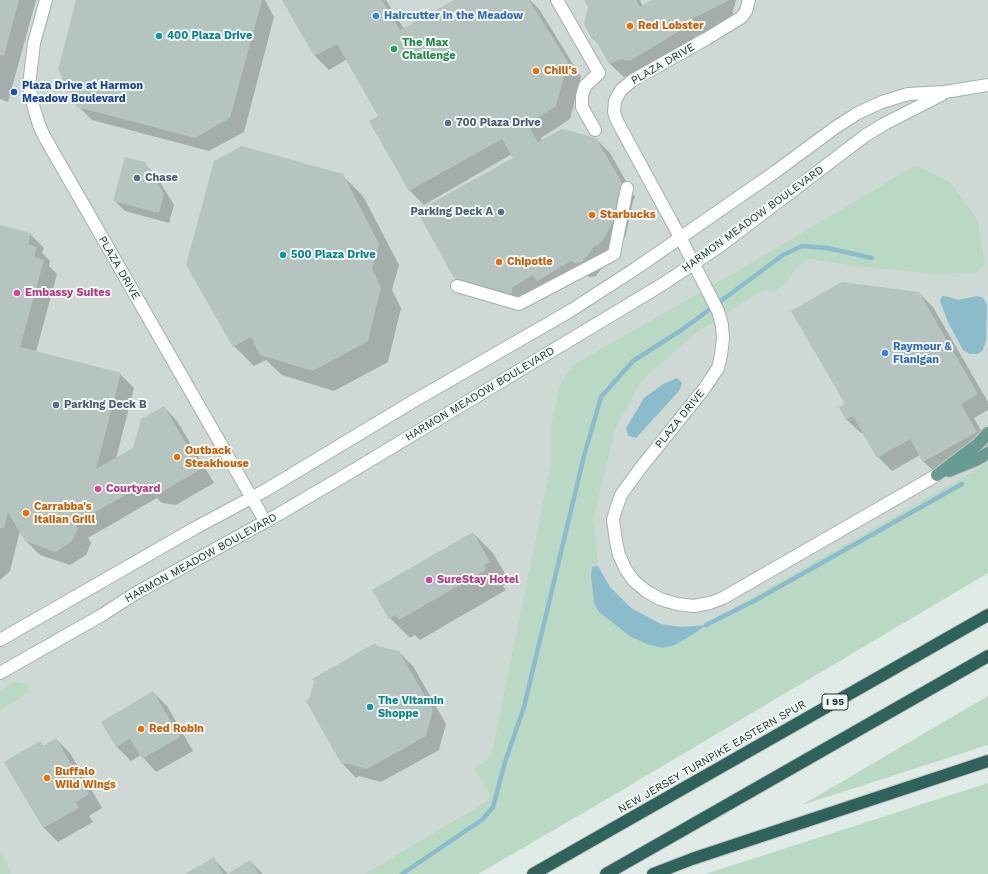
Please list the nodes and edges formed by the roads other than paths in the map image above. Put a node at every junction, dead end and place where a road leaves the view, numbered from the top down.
1 (46, 0) edge
2 (557, 0) edge
3 (749, 0) edge
4 (988, 85) edge
5 (945, 92) junction
6 (595, 130) dead end
7 (627, 188) dead end
8 (680, 237) junction
9 (694, 264) junction
10 (457, 286) dead end
11 (988, 433) edge
12 (988, 453) edge
13 (937, 475) junction
14 (251, 498) junction
15 (265, 521) junction
16 (988, 615) edge
17 (0, 640) edge
18 (988, 656) edge
19 (0, 673) edge
20 (988, 762) edge
21 (533, 874) edge
22 (606, 874) edge
23 (653, 874) edge

1 - 14 street, PLAZA DRIVE
2 - 6 street
3 - 8 street, PLAZA DRIVE
4 - 5 street, HARMON MEADOW BOULEVARD
5 - 8 street, HARMON MEADOW BOULEVARD
5 - 9 street, HARMON MEADOW BOULEVARD
7 - 10 street
8 - 9 street, PLAZA DRIVE
8 - 14 street, HARMON MEADOW BOULEVARD
9 - 13 street, PLAZA DRIVE
9 - 15 street, HARMON MEADOW BOULEVARD
11 - 13 main road
12 - 13 main road
14 - 15 street, PLAZA DRIVE
14 - 17 street, HARMON MEADOW BOULEVARD
15 - 19 street, HARMON MEADOW BOULEVARD
16 - 21 highway, NEW JERSEY TURNPIKE EASTERN SPUR / I 95
18 - 22 highway
20 - 23 highway

